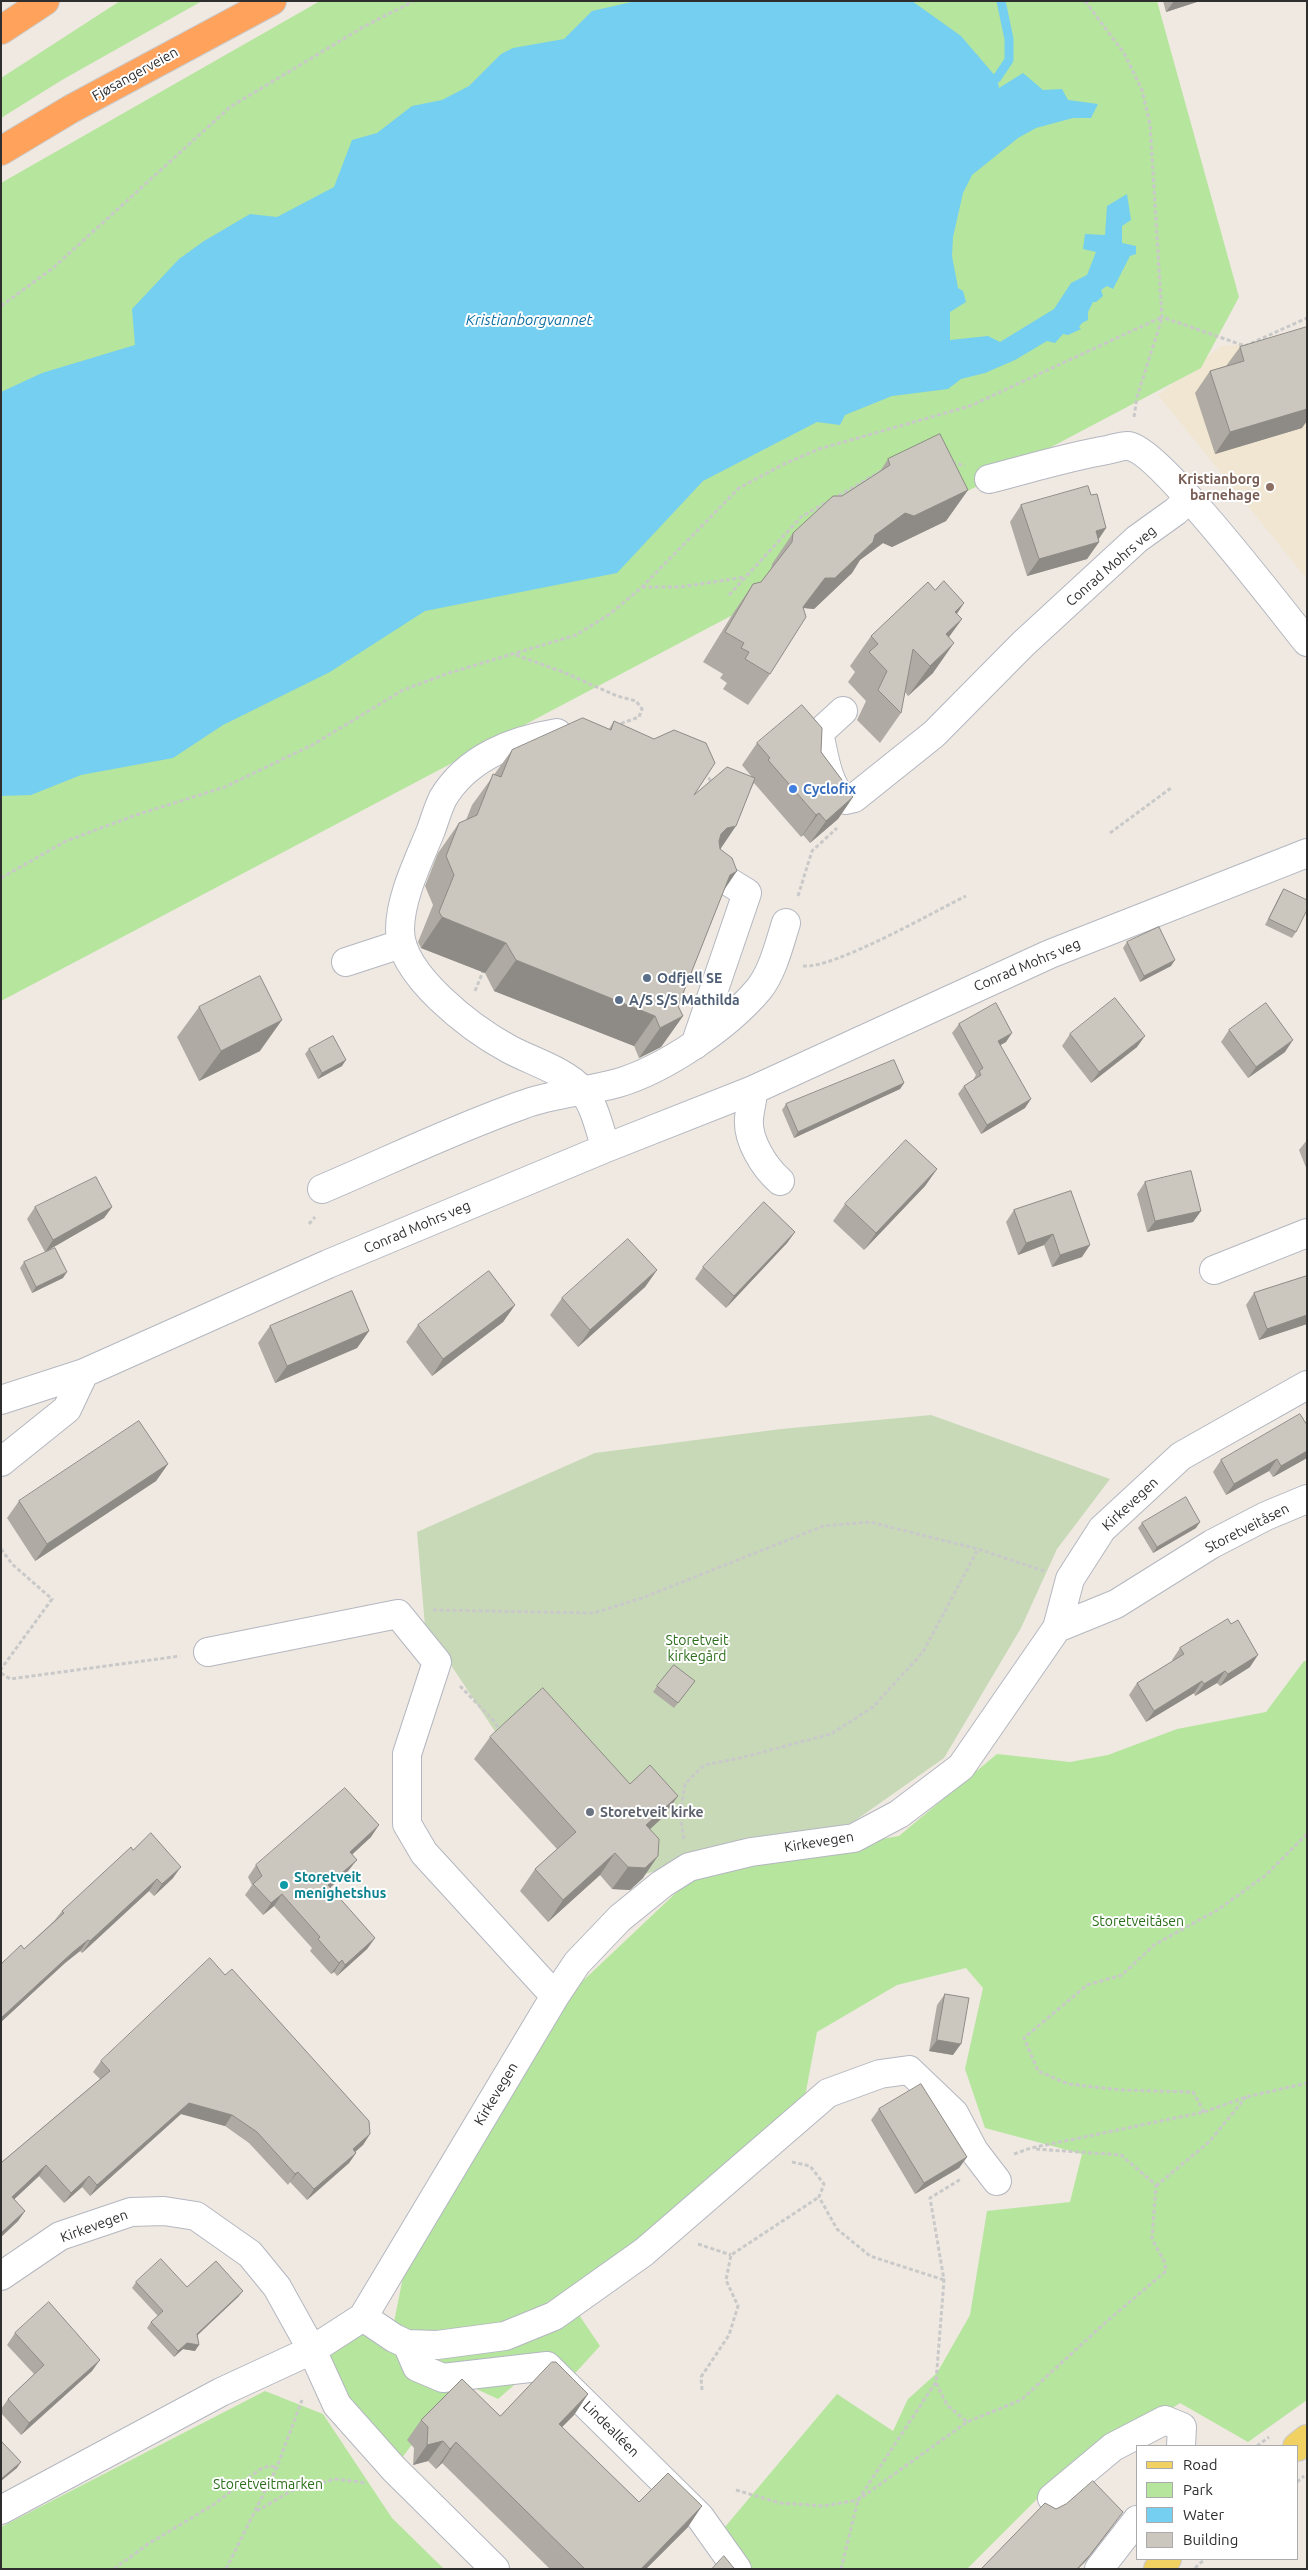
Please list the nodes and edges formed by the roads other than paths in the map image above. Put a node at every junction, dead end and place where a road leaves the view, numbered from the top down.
1 (45, 1) edge
2 (272, 1) edge
3 (1, 30) edge
4 (1, 151) edge
5 (989, 479) road end
6 (1188, 499) junction
7 (1307, 642) edge
8 (843, 711) dead end
9 (557, 733) edge
10 (1307, 853) edge
11 (713, 872) edge
12 (786, 923) road end
13 (401, 944) junction
14 (346, 962) dead end
15 (695, 1045) junction
16 (582, 1090) junction
17 (753, 1090) junction
18 (606, 1148) junction
19 (780, 1181) dead end
20 (322, 1189) dead end
21 (1307, 1233) edge
22 (1214, 1270) dead end
23 (84, 1373) junction
24 (1307, 1384) edge
25 (1, 1400) edge
26 (1, 1462) edge
27 (1307, 1499) edge
28 (1057, 1628) junction
29 (208, 1652) road end
30 (555, 1996) junction
31 (991, 2173) road end
32 (1, 2276) edge
33 (363, 2317) junction
34 (407, 2344) junction
35 (312, 2350) junction
36 (1181, 2445) edge
37 (1052, 2498) dead end
38 (1, 2510) edge
39 (1136, 2521) edge
40 (495, 2569) edge
41 (736, 2569) edge
42 (1099, 2569) edge

1 - 3 highway
2 - 4 highway, Fjøsangerveien
5 - 6 street
6 - 7 street
6 - 8 street, Conrad Mohrs veg
9 - 13 street
10 - 17 street, Conrad Mohrs veg
11 - 15 street
12 - 15 street
13 - 14 street
13 - 16 street
15 - 16 street
16 - 18 street
16 - 20 street
17 - 18 street, Conrad Mohrs veg
17 - 19 street
18 - 23 street, Conrad Mohrs veg
21 - 22 street
23 - 25 street, Conrad Mohrs veg
23 - 26 street
24 - 28 street, Kirkevegen
27 - 28 street, Storetveitåsen
28 - 30 street, Kirkevegen
29 - 30 street
30 - 33 street, Kirkevegen
31 - 34 street
32 - 35 street, Kirkevegen
33 - 34 street
33 - 35 street, Kirkevegen
34 - 41 street, Lindealléen
35 - 38 street, Kirkevegen
35 - 40 street
36 - 37 street
39 - 42 street

